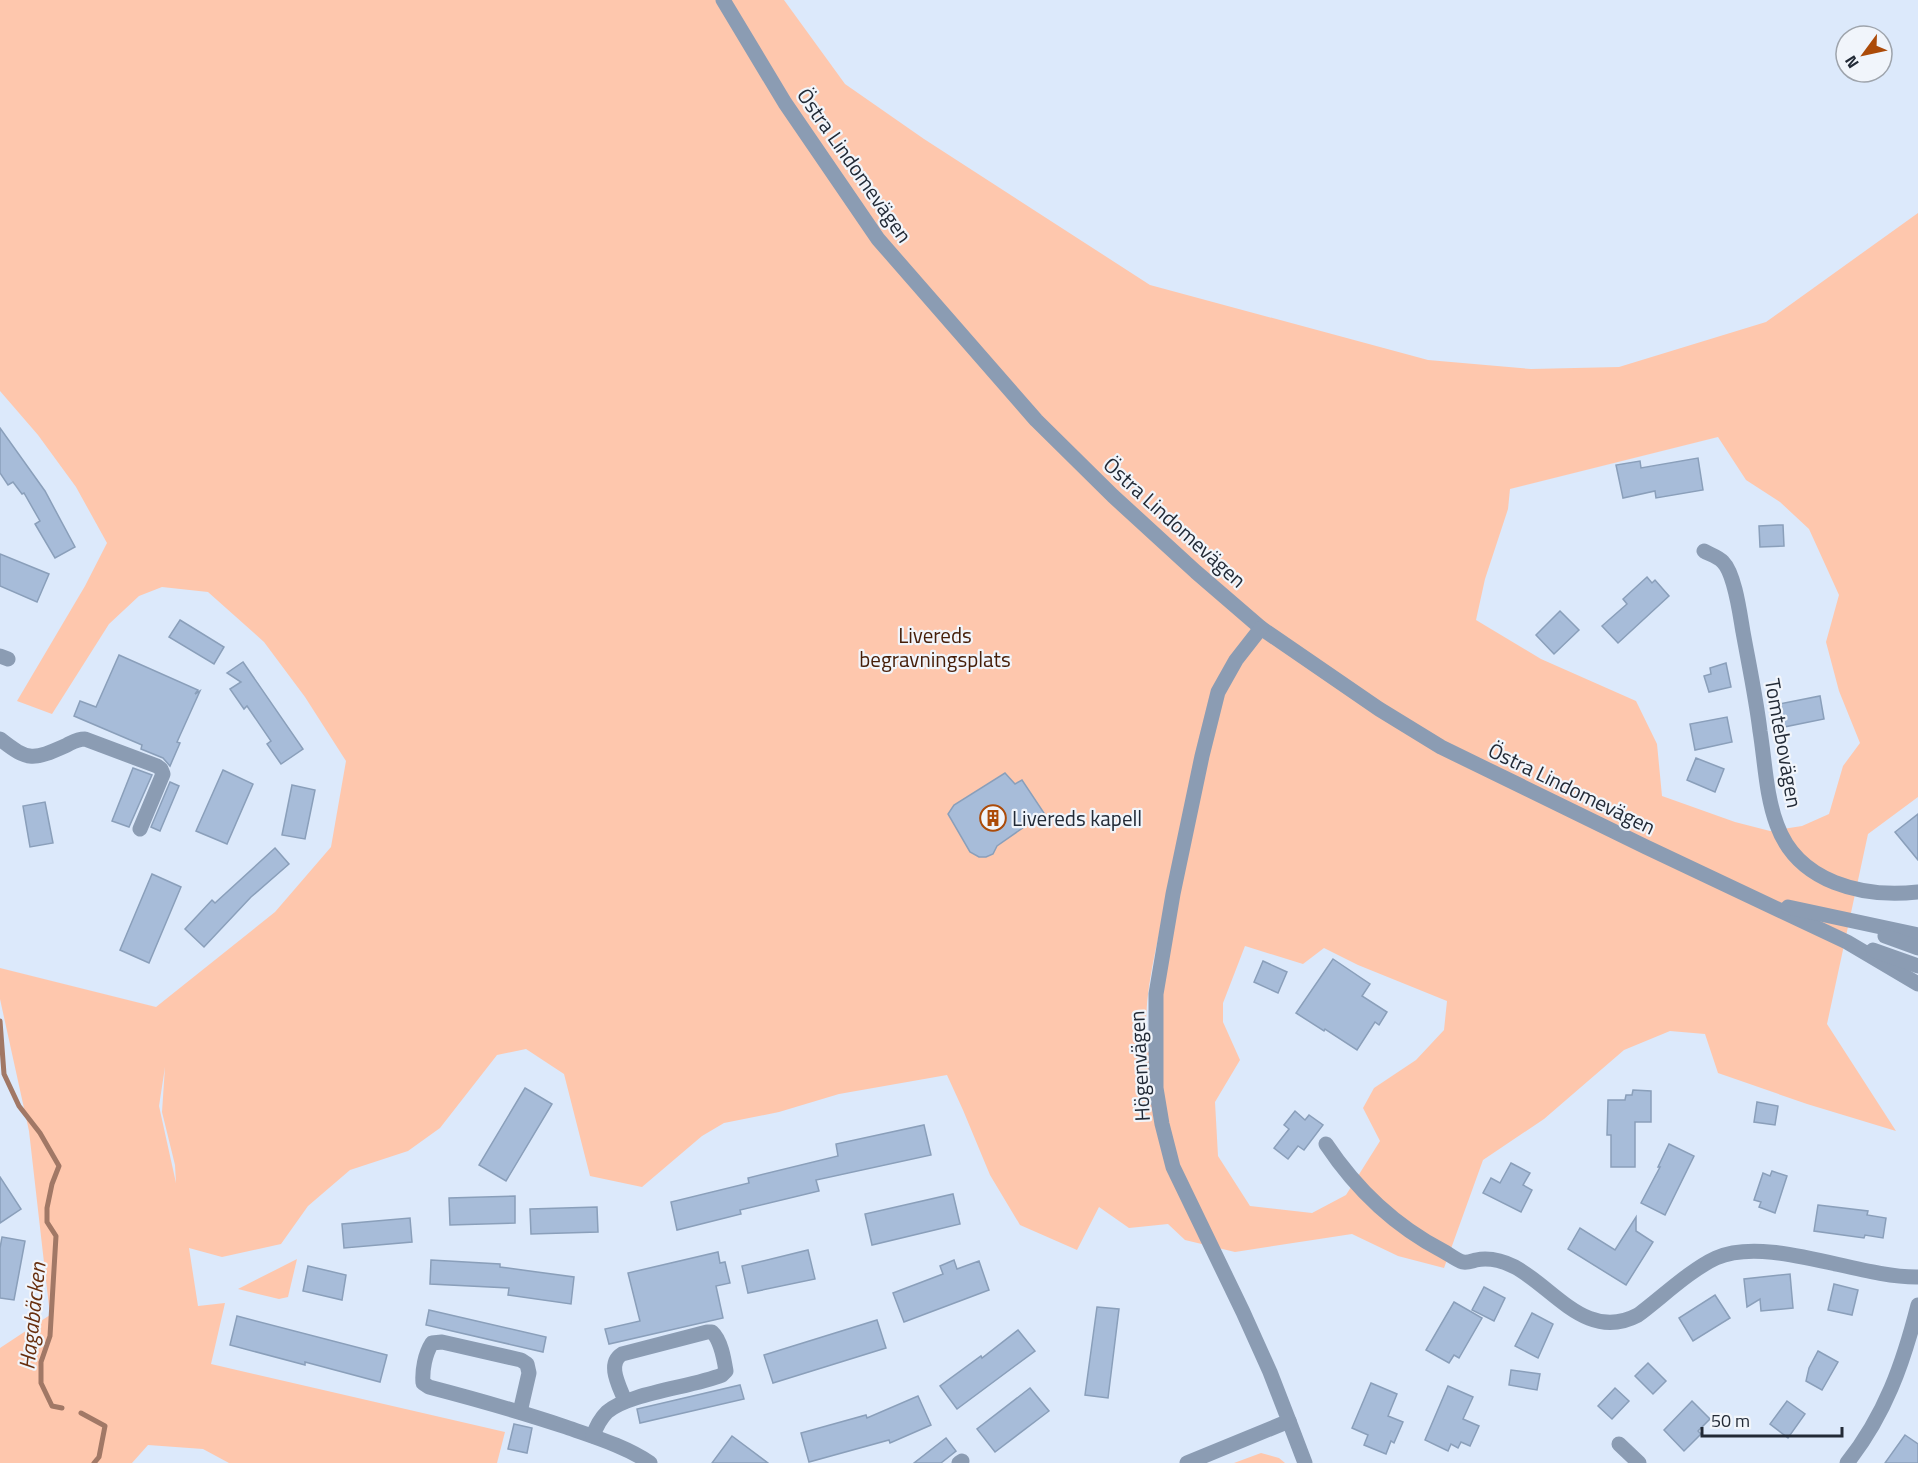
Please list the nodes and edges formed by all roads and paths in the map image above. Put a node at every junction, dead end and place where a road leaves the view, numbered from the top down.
1 (723, 0) edge
2 (1704, 551) dead end
3 (1261, 628) junction
4 (0, 740) edge
5 (140, 829) dead end
6 (1918, 892) edge
7 (1753, 898) junction
8 (1831, 917) junction
9 (1918, 935) edge
10 (1847, 942) junction
11 (1918, 948) edge
12 (1918, 966) edge
13 (1918, 984) edge
14 (1326, 1144) dead end
15 (1918, 1277) edge
16 (1918, 1305) edge
17 (625, 1401) junction
18 (520, 1412) junction
19 (1289, 1421) junction
20 (593, 1436) junction
21 (1619, 1443) dead end
22 (650, 1463) edge
23 (1187, 1463) edge
24 (1305, 1463) edge
25 (1639, 1463) edge
26 (1847, 1463) edge

1 - 3 street, Östra Lindomevägen
2 - 6 street, Tomtebovägen
3 - 7 street, Östra Lindomevägen
3 - 19 street, Högenvägen
4 - 5 street
7 - 8 street, Östra Lindomevägen
7 - 10 street, Östra Lindomevägen
8 - 9 street, Östra Lindomevägen
8 - 11 street, Östra Lindomevägen
10 - 12 street, Östra Lindomevägen
10 - 13 street, Östra Lindomevägen
14 - 15 street
16 - 26 street
17 - 17 street
17 - 20 street
18 - 18 street
18 - 20 street
19 - 23 street
19 - 24 street, Högenvägen
20 - 22 street
21 - 25 street

